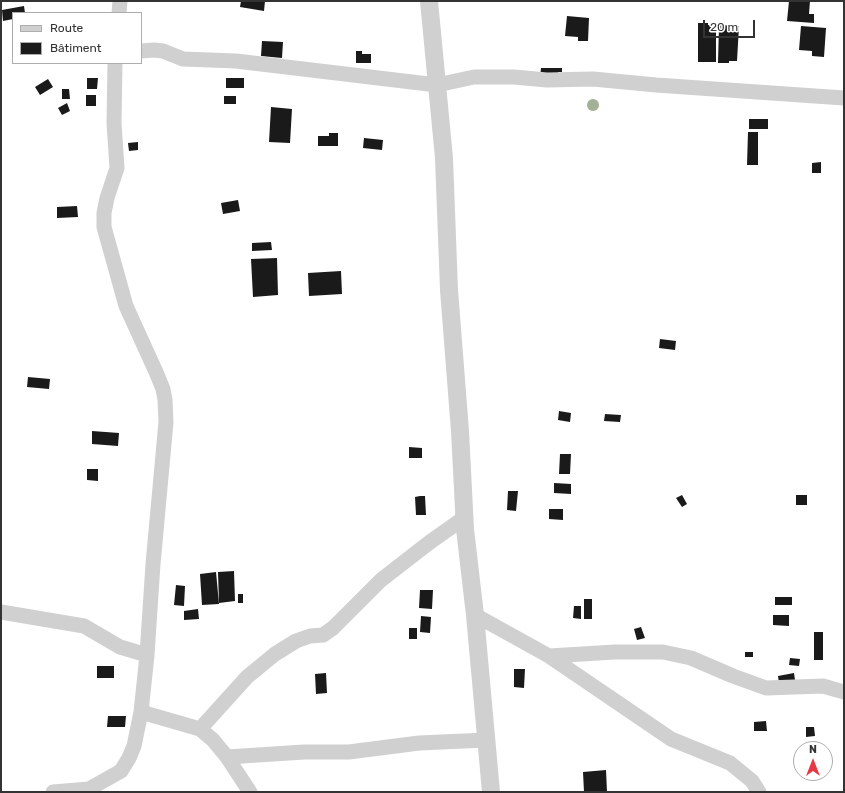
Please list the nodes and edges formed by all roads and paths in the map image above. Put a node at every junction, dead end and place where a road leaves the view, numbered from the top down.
1 (120, 1) edge
2 (429, 1) edge
3 (119, 12) edge
4 (142, 51) edge
5 (115, 64) edge
6 (437, 84) junction
7 (844, 98) edge
8 (464, 518) junction
9 (1, 612) edge
10 (475, 615) junction
11 (147, 655) junction
12 (549, 656) junction
13 (844, 692) edge
14 (141, 712) junction
15 (200, 729) junction
16 (487, 740) junction
17 (227, 757) junction
18 (53, 792) edge
19 (250, 792) edge
20 (491, 792) edge
21 (759, 792) edge

1 - 3 street
2 - 6 street
4 - 6 street
5 - 11 street
6 - 7 street
6 - 8 street
8 - 10 street
8 - 15 street
9 - 11 street
10 - 12 street
10 - 16 street
11 - 14 street
12 - 13 street
12 - 21 street
14 - 15 street
14 - 18 street
15 - 17 street
16 - 17 street
16 - 20 street
17 - 19 street

